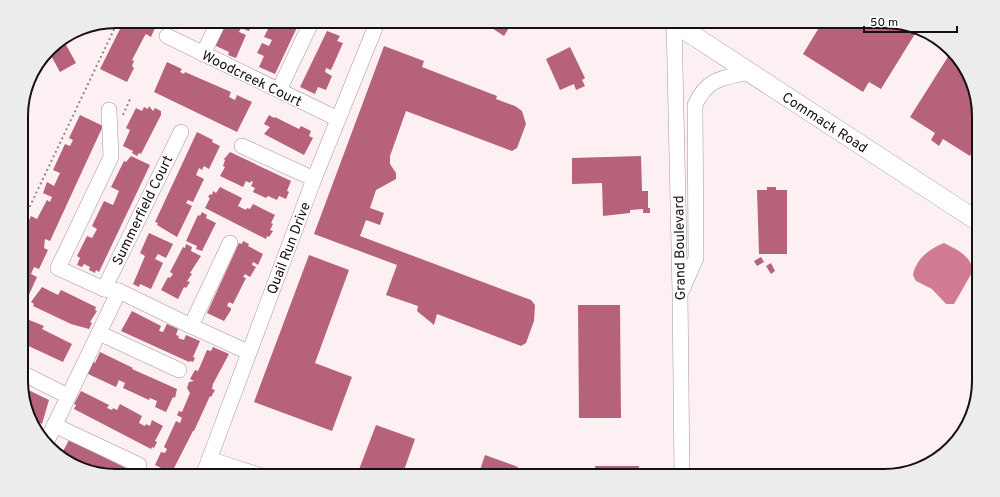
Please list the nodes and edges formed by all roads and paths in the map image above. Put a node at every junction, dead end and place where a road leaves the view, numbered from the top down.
1 (115, 28) edge
2 (216, 28) edge
3 (309, 28) edge
4 (375, 28) edge
5 (673, 28) edge
6 (682, 28) edge
7 (167, 36) dead end
8 (203, 54) junction
9 (749, 72) junction
10 (279, 90) junction
11 (109, 110) dead end
12 (338, 119) junction
13 (181, 132) dead end
14 (242, 146) dead end
15 (314, 178) junction
16 (28, 211) edge
17 (972, 218) edge
18 (230, 243) dead end
19 (104, 289) junction
20 (120, 291) junction
21 (680, 293) junction
22 (191, 326) junction
23 (99, 333) junction
24 (248, 352) junction
25 (179, 370) dead end
26 (28, 376) edge
27 (68, 396) junction
28 (54, 425) junction
29 (49, 437) edge
30 (209, 459) junction
31 (140, 465) dead end
32 (205, 469) edge
33 (240, 469) edge
34 (682, 469) edge

1 - 16 path
2 - 8 street
3 - 10 street
4 - 12 street, Quail Run Drive
5 - 21 street, Grand Boulevard
6 - 9 main road, Commack Road
7 - 8 street, Woodcreek Court
8 - 10 street, Woodcreek Court
9 - 17 main road, Commack Road
9 - 21 street
10 - 12 street, Woodcreek Court
11 - 19 street
12 - 15 street, Quail Run Drive
13 - 19 street, Summerfield Court
14 - 15 street
15 - 24 street, Quail Run Drive
18 - 22 street
19 - 20 street
20 - 22 street
20 - 23 street
21 - 34 street, Grand Boulevard
22 - 24 street
23 - 25 street
23 - 27 street
24 - 30 street, Quail Run Drive
26 - 27 street
27 - 28 street
28 - 29 street
28 - 31 street
30 - 32 street, Quail Run Drive
30 - 33 street

